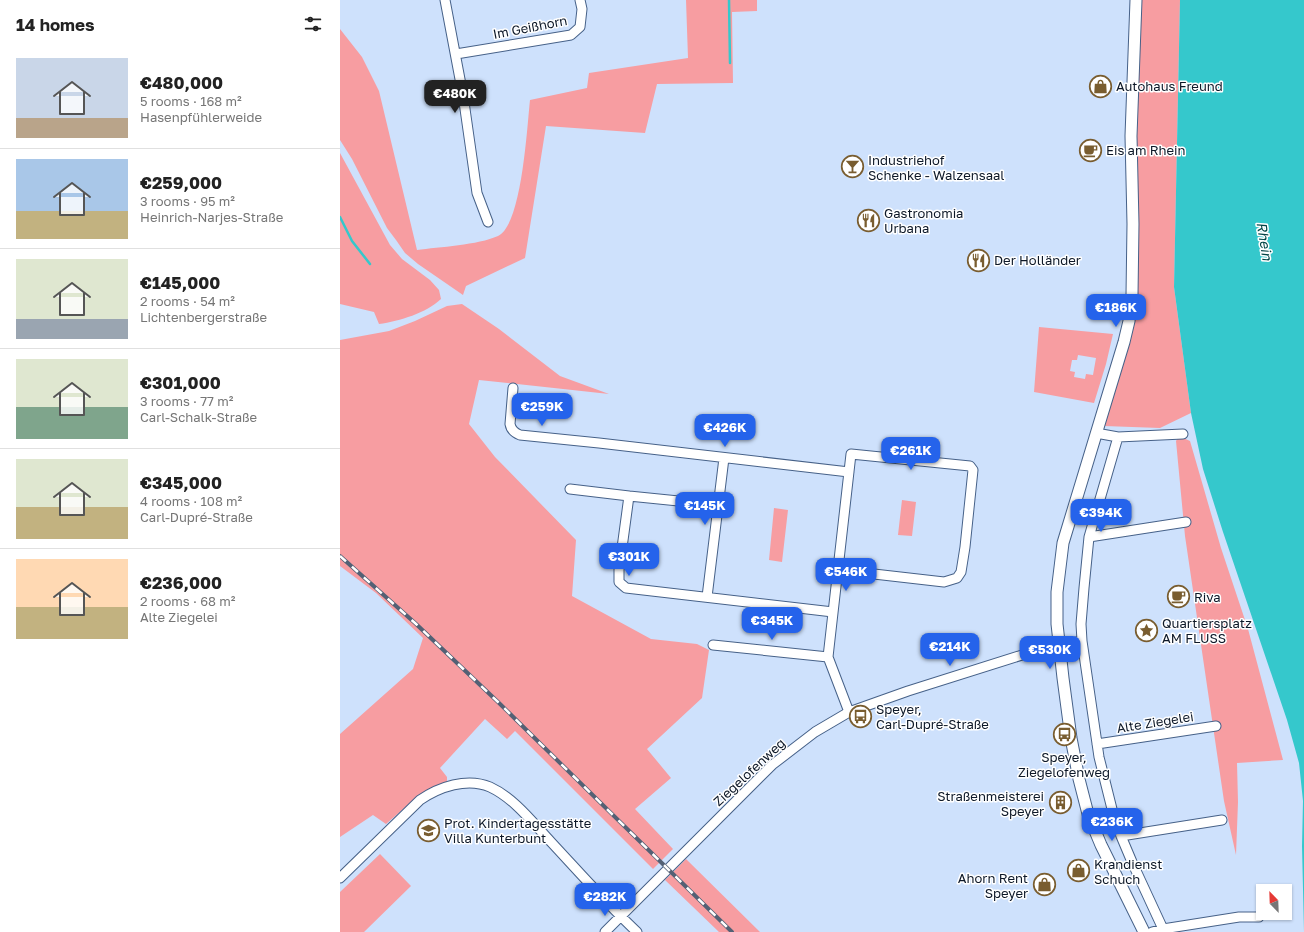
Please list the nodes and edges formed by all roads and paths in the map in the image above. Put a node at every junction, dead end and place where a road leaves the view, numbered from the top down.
1 (445, 0) edge
2 (580, 0) edge
3 (1136, 0) edge
4 (456, 54) junction
5 (488, 222) dead end
6 (513, 388) dead end
7 (1096, 433) junction
8 (1183, 434) dead end
9 (1118, 437) junction
10 (724, 458) junction
11 (849, 472) junction
12 (570, 489) dead end
13 (629, 496) junction
14 (718, 505) junction
15 (1186, 522) dead end
16 (1089, 537) junction
17 (839, 570) junction
18 (707, 597) junction
19 (833, 612) junction
20 (1082, 641) junction
21 (713, 645) dead end
22 (1058, 645) junction
23 (828, 657) junction
24 (849, 712) junction
25 (1216, 726) dead end
26 (1097, 744) junction
27 (1222, 820) dead end
28 (1121, 836) junction
29 (340, 878) edge
30 (620, 916) junction
31 (1256, 917) edge
32 (1163, 929) junction
33 (605, 932) edge
34 (637, 932) edge
35 (1144, 932) edge
36 (1152, 932) edge

1 - 4 street
2 - 4 street, Im Geißhorn
3 - 7 street
4 - 5 street
6 - 10 street
7 - 9 street
7 - 22 street
8 - 9 street
9 - 16 street
10 - 11 street
10 - 14 street
11 - 17 street
11 - 17 street
12 - 13 street
13 - 14 street
13 - 18 street
14 - 18 street
15 - 16 street
16 - 20 street
17 - 19 street
18 - 19 street
19 - 23 street
20 - 22 street
20 - 26 street
21 - 23 street
22 - 24 street, Ziegelofenweg
22 - 35 street
23 - 24 street
24 - 30 street, Ziegelofenweg
25 - 26 street, Alte Ziegelei
26 - 28 street
27 - 28 street
28 - 32 street
29 - 30 street
30 - 33 street, Ziegelofenweg
30 - 34 street
31 - 32 street
32 - 36 street

